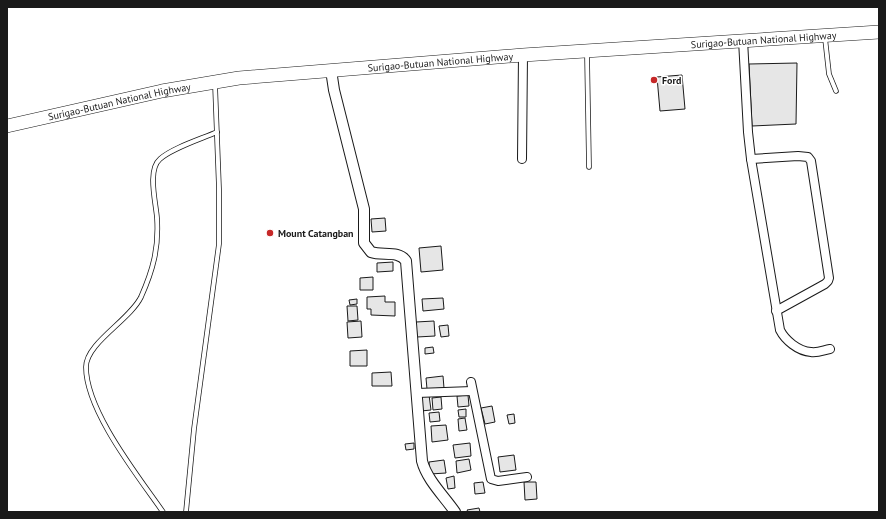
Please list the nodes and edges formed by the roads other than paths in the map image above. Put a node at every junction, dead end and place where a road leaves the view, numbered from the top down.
1 (879, 32) edge
2 (825, 36) junction
3 (743, 40) junction
4 (587, 51) junction
5 (523, 55) junction
6 (331, 70) junction
7 (215, 82) junction
8 (836, 91) dead end
9 (7, 126) edge
10 (217, 132) junction
11 (522, 159) dead end
12 (751, 159) junction
13 (589, 167) dead end
14 (776, 311) junction
15 (830, 349) dead end
16 (471, 382) dead end
17 (472, 391) junction
18 (416, 393) junction
19 (527, 477) dead end
20 (163, 512) edge
21 (186, 512) edge
22 (455, 512) edge

1 - 2 highway, Surigao-Butuan National Highway
2 - 3 highway, Surigao-Butuan National Highway
2 - 8 lane
3 - 4 highway, Surigao-Butuan National Highway
3 - 12 street
4 - 5 highway, Surigao-Butuan National Highway
4 - 13 lane
5 - 6 highway, Surigao-Butuan National Highway
5 - 11 street
6 - 7 highway, Surigao-Butuan National Highway
6 - 18 street
7 - 9 highway, Surigao-Butuan National Highway
7 - 10 lane
10 - 20 lane
10 - 21 lane
12 - 14 street
12 - 14 street
14 - 15 street
16 - 17 street
17 - 18 street
17 - 19 street
18 - 22 street

